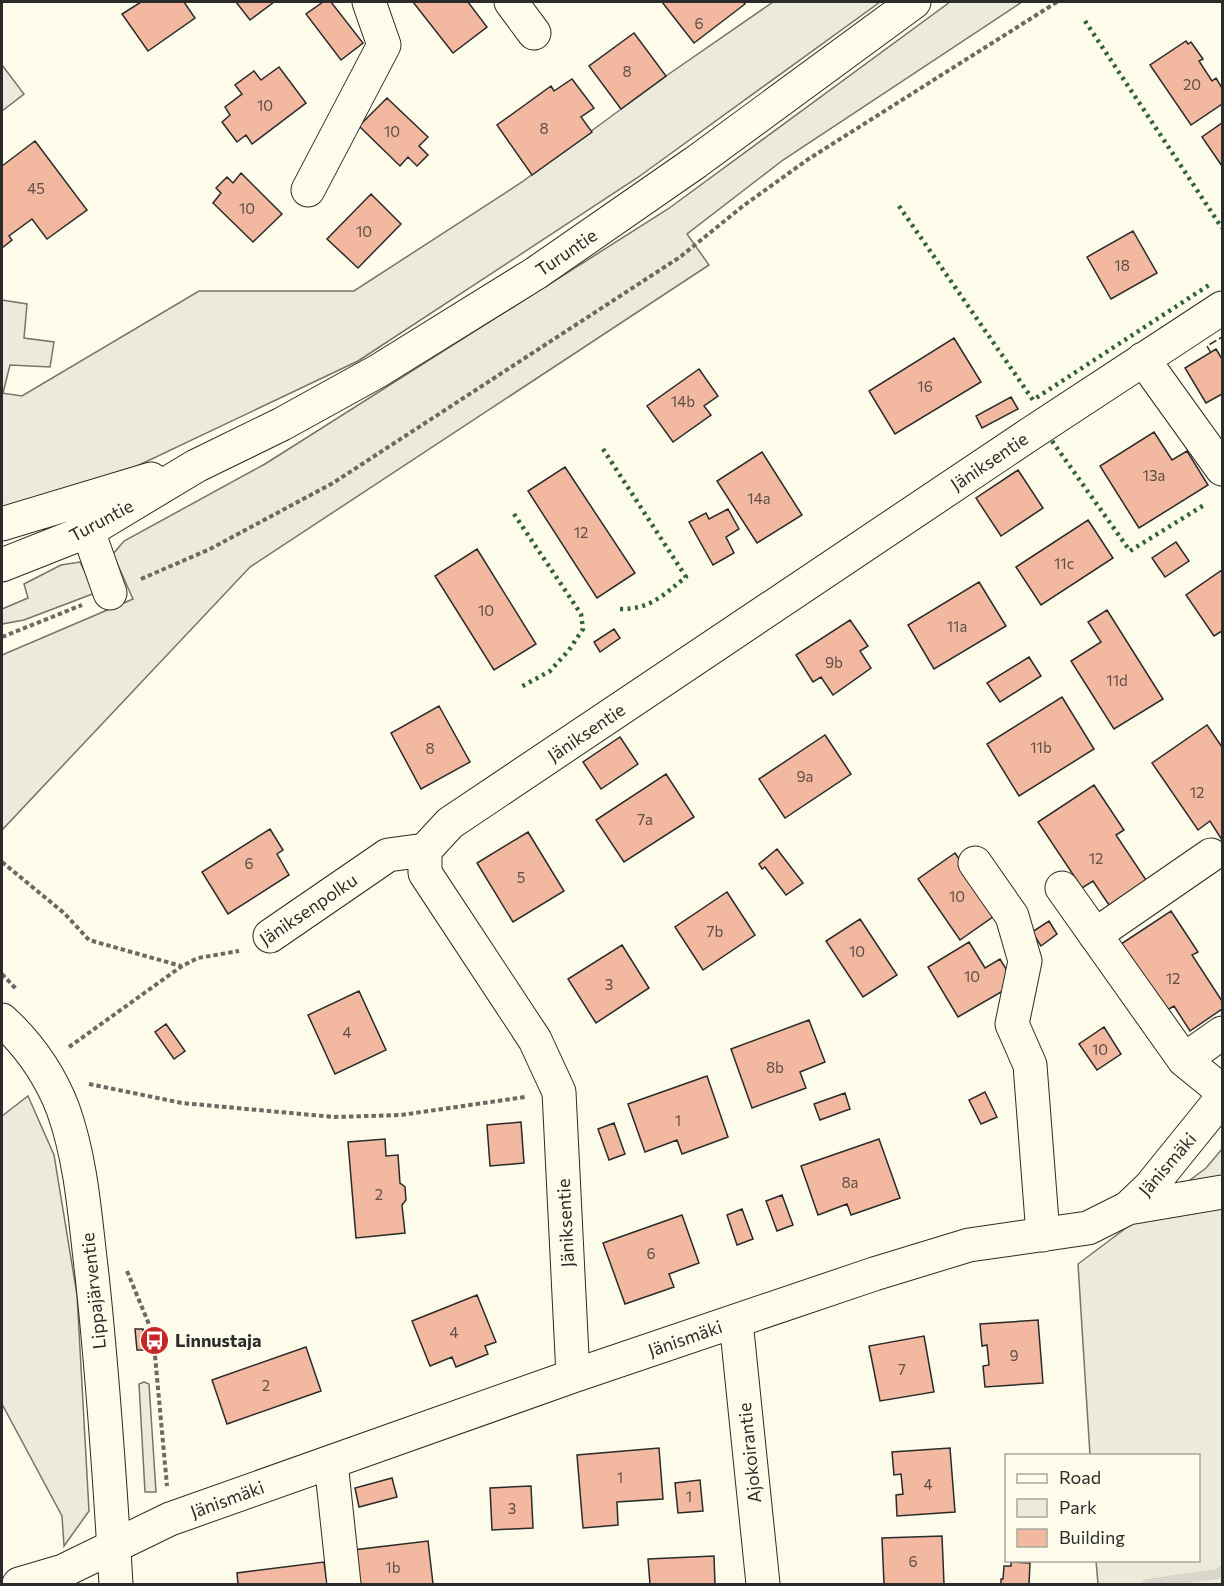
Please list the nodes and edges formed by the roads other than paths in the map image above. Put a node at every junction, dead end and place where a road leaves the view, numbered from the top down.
1 (369, 2) edge
2 (511, 2) edge
3 (914, 2) edge
4 (534, 33) dead end
5 (308, 190) dead end
6 (1222, 308) edge
7 (1143, 359) junction
8 (196, 466) junction
9 (1222, 469) edge
10 (80, 500) junction
11 (2, 524) edge
12 (88, 531) junction
13 (2, 565) edge
14 (110, 593) road end
15 (424, 850) junction
16 (1211, 855) dead end
17 (975, 863) dead end
18 (1062, 888) dead end
19 (1095, 934) junction
20 (270, 936) road end
21 (2, 1020) edge
22 (1222, 1033) edge
23 (1184, 1060) junction
24 (1222, 1090) edge
25 (1222, 1098) edge
26 (1222, 1192) edge
27 (1128, 1208) junction
28 (1043, 1235) junction
29 (736, 1320) junction
30 (573, 1376) junction
31 (331, 1462) junction
32 (114, 1545) junction
33 (19, 1584) edge
34 (116, 1584) edge
35 (344, 1584) edge
36 (762, 1584) edge

1 - 5 street
2 - 4 street
3 - 8 street, Turuntie
6 - 7 street, Jäniksentie
7 - 9 street
7 - 15 street, Jäniksentie
8 - 10 street, Turuntie
8 - 12 street, Turuntie
10 - 11 street, Turuntie
10 - 12 street
12 - 13 street, Turuntie
12 - 14 street
15 - 20 street, Jäniksenpolku
15 - 30 street, Jäniksentie
16 - 19 street
17 - 28 street
18 - 19 street
19 - 23 street
21 - 32 street, Lippajärventie
22 - 23 street
23 - 24 street
25 - 27 street, Jänismäki
26 - 27 street
27 - 28 street, Jänismäki
28 - 29 street, Jänismäki
29 - 30 street, Jänismäki
29 - 36 street, Ajokoirantie
30 - 31 street, Jänismäki
31 - 32 street, Jänismäki
31 - 35 street
32 - 33 street, Jänismäki
32 - 34 street, Lippajärventie

